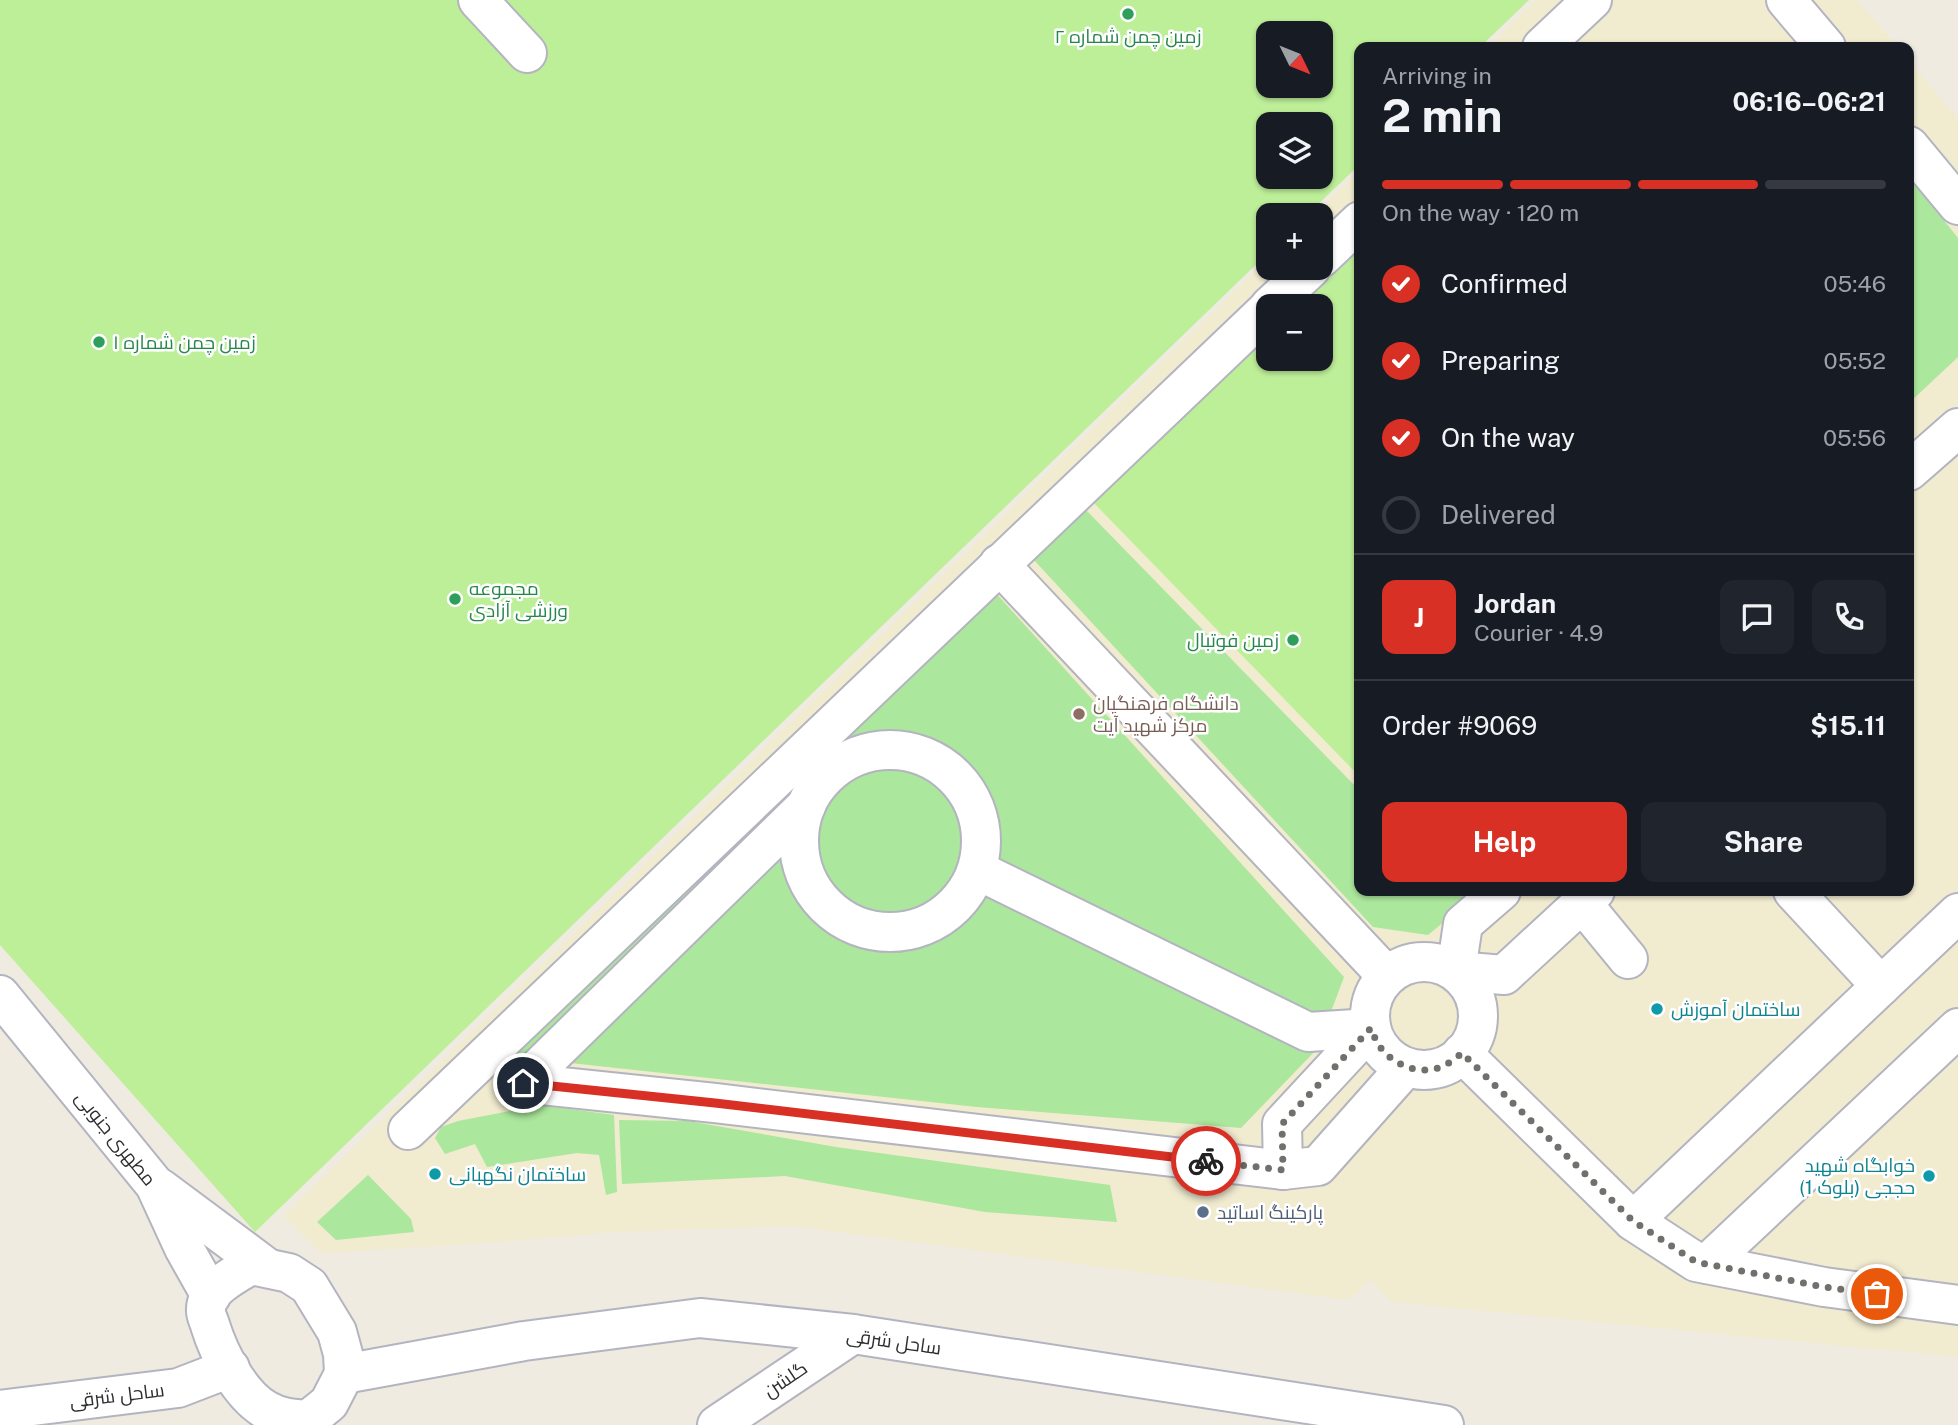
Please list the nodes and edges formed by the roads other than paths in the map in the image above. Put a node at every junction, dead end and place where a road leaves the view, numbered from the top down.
1 (478, 0) edge
2 (1592, 0) edge
3 (1786, 0) edge
4 (1547, 42) edge
5 (1822, 42) edge
6 (527, 54) dead end
7 (1914, 152) edge
8 (1958, 205) edge
9 (1354, 227) edge
10 (1333, 247) edge
11 (1298, 280) edge
12 (1283, 294) edge
13 (1256, 319) edge
14 (1958, 428) edge
15 (1914, 467) edge
16 (999, 564) junction
17 (806, 807) junction
18 (977, 870) junction
19 (1495, 896) edge
20 (1798, 896) edge
21 (1588, 897) edge
22 (1958, 913) edge
23 (1628, 959) dead end
24 (1456, 971) junction
25 (1387, 976) junction
26 (1881, 986) junction
27 (0, 995) edge
28 (1371, 1028) junction
29 (1958, 1028) edge
30 (1462, 1053) junction
31 (1406, 1067) junction
32 (408, 1130) dead end
33 (1283, 1170) junction
34 (155, 1185) junction
35 (1633, 1221) junction
36 (1707, 1264) junction
37 (266, 1267) junction
38 (211, 1296) junction
39 (1958, 1305) edge
40 (853, 1334) junction
41 (230, 1368) junction
42 (344, 1374) junction
43 (0, 1410) edge
44 (310, 1422) edge
45 (717, 1425) edge
46 (1444, 1425) edge

1 - 6 street
2 - 4 street
3 - 5 street
7 - 8 street
9 - 10 street
11 - 12 street
13 - 16 street
14 - 15 street
16 - 25 street
16 - 32 street
17 - 18 street
17 - 18 street
17 - 33 street
18 - 28 street
19 - 24 street
20 - 26 street
21 - 23 street
21 - 24 street
22 - 26 street
24 - 25 street
24 - 30 street
25 - 28 street
26 - 35 street
27 - 34 street, مطهری جنوبی
28 - 31 street
28 - 33 street
29 - 36 street
30 - 31 street
30 - 35 street
31 - 33 street
34 - 37 street
34 - 38 street, مطهری جنوبی
35 - 36 street
36 - 39 street
37 - 38 street
37 - 42 street
38 - 41 street
40 - 42 street, ساحل شرقی
40 - 45 street, گلشن
40 - 46 street, ساحل شرقی
41 - 43 street, ساحل شرقی
41 - 44 street
42 - 44 street

